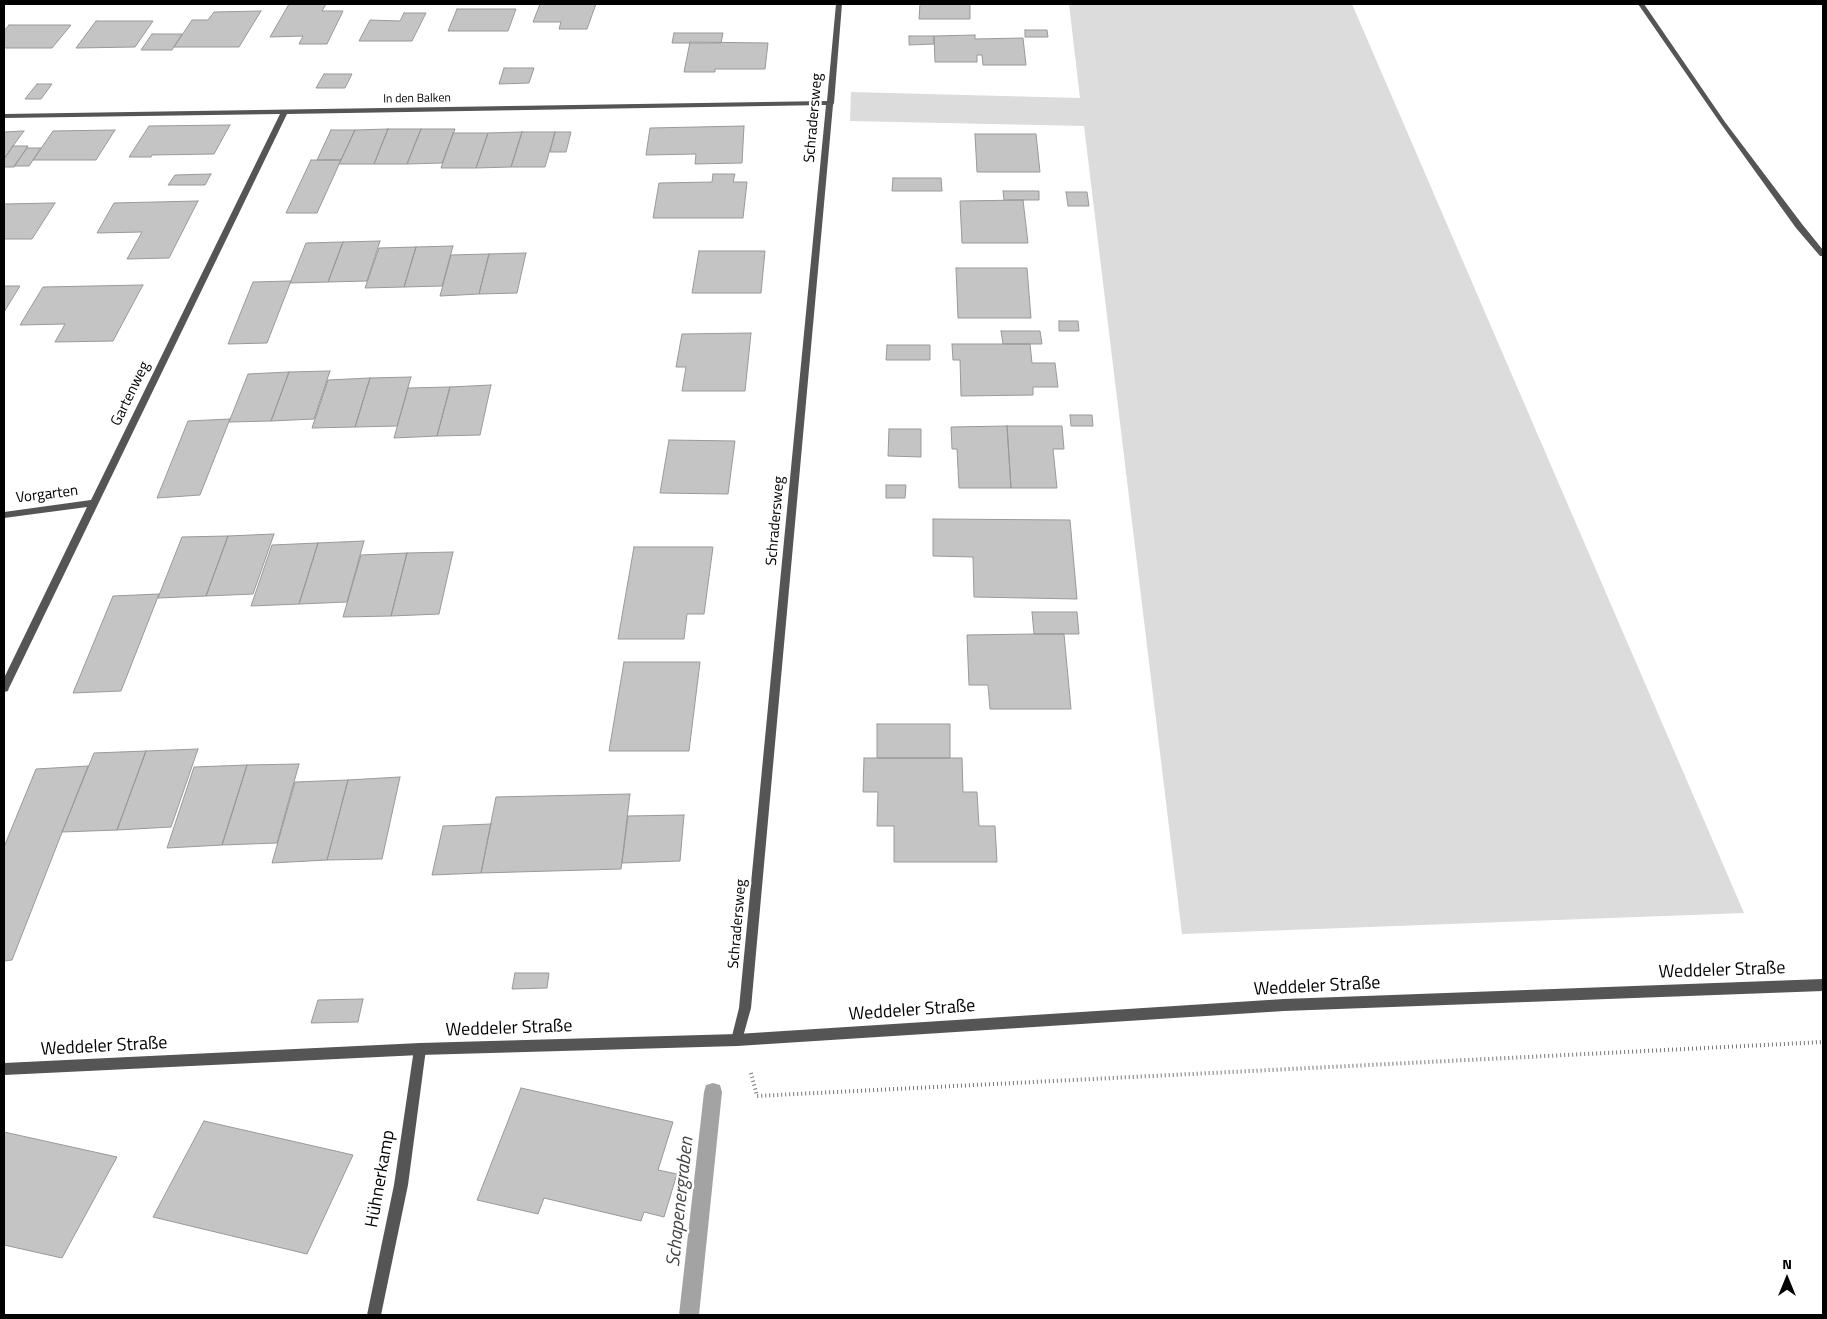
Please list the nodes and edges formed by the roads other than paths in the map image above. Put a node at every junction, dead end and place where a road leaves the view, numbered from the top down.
1 (839, 4) edge
2 (1641, 4) edge
3 (831, 103) junction
4 (284, 112) junction
5 (4, 116) edge
6 (1823, 254) edge
7 (94, 503) junction
8 (4, 515) edge
9 (4, 688) edge
10 (1823, 985) edge
11 (736, 1040) junction
12 (420, 1049) junction
13 (4, 1069) edge
14 (374, 1315) edge

1 - 3 street, Schradersweg
2 - 6 street
3 - 4 street, In den Balken
3 - 11 street, Schradersweg
4 - 5 street, In den Balken
4 - 7 street, Gartenweg
7 - 8 street, Vorgarten
7 - 9 street, Gartenweg
10 - 11 street, Weddeler Straße
11 - 12 street, Weddeler Straße
12 - 13 street, Weddeler Straße
12 - 14 street, Hühnerkamp

